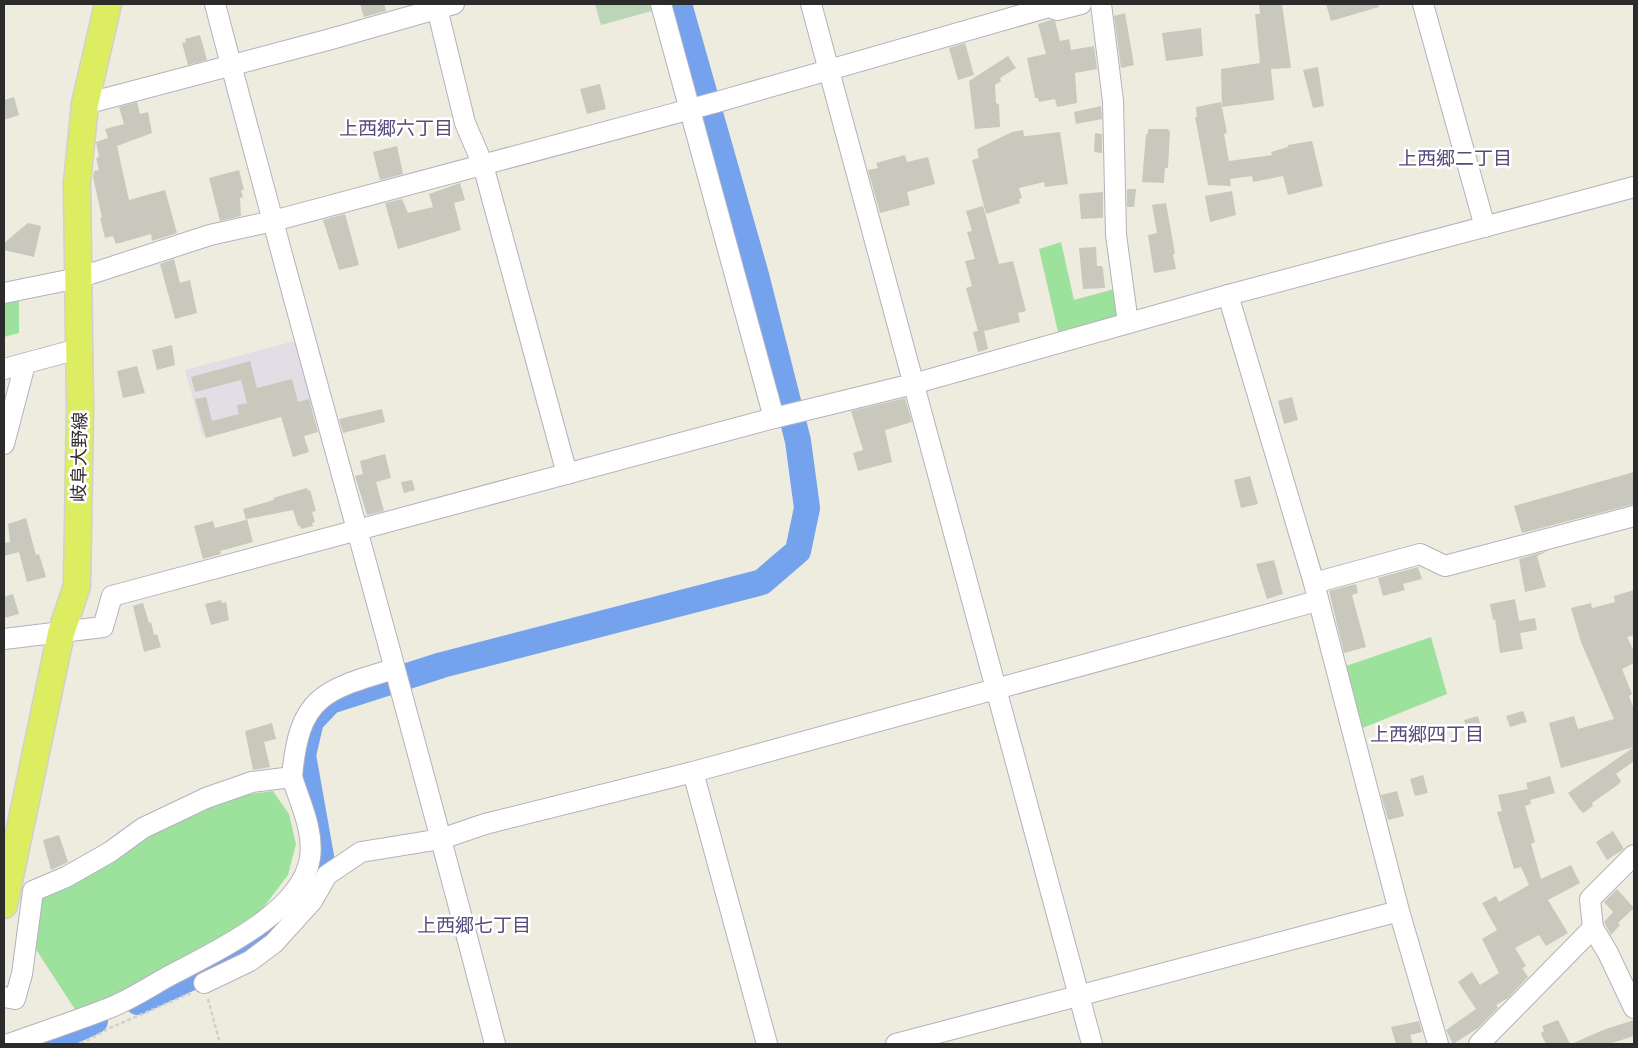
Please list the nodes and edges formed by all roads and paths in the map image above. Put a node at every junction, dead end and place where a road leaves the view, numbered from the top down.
1 (108, 4) edge
2 (215, 4) edge
3 (661, 4) edge
4 (811, 4) edge
5 (1081, 4) edge
6 (1101, 4) edge
7 (1423, 4) edge
8 (446, 6) edge
9 (1056, 7) edge
10 (395, 12) edge
11 (231, 66) junction
12 (828, 70) junction
13 (85, 104) junction
14 (693, 108) junction
15 (483, 165) junction
16 (1634, 187) edge
17 (272, 221) junction
18 (1485, 227) junction
19 (78, 278) junction
20 (4, 294) edge
21 (1228, 295) junction
22 (1128, 324) junction
23 (78, 349) junction
24 (25, 364) junction
25 (4, 370) edge
26 (913, 384) junction
27 (785, 415) junction
28 (4, 444) edge
29 (567, 474) junction
30 (1634, 516) edge
31 (356, 530) junction
32 (1316, 592) junction
33 (61, 633) junction
34 (4, 639) edge
35 (394, 669) junction
36 (998, 690) junction
37 (694, 772) junction
38 (292, 777) junction
39 (441, 839) junction
40 (1634, 856) edge
41 (4, 905) edge
42 (1399, 910) junction
43 (1593, 928) junction
44 (204, 983) junction
45 (1081, 995) junction
46 (4, 998) edge
47 (1634, 1008) edge
48 (9, 1044) edge
49 (81, 1044) edge
50 (220, 1044) edge
51 (494, 1044) edge
52 (767, 1044) edge
53 (896, 1044) edge
54 (1092, 1044) edge
55 (1438, 1044) edge
56 (1480, 1044) edge

1 - 13 main road, 岐阜大野線
2 - 11 street
3 - 14 street
4 - 12 street
5 - 9 street
6 - 22 street
7 - 18 street
8 - 10 street
8 - 15 street
9 - 12 street
10 - 11 street
11 - 13 street
11 - 17 street
12 - 14 street
12 - 26 street
13 - 19 main road, 岐阜大野線
14 - 15 street
14 - 27 street
15 - 17 street
15 - 29 street
16 - 18 street
17 - 19 street
17 - 31 street
18 - 21 street
19 - 20 street
19 - 23 main road, 岐阜大野線
21 - 22 street
21 - 32 street
22 - 26 street
23 - 24 street
23 - 33 main road, 岐阜大野線
24 - 25 street
24 - 28 street
26 - 27 street
26 - 36 street
27 - 29 street
29 - 31 street
30 - 32 street
31 - 33 street
31 - 35 street
32 - 36 street
32 - 42 street
33 - 34 street
33 - 41 main road, 岐阜大野線
35 - 38 street
35 - 39 street
36 - 37 street
36 - 45 street
37 - 39 street
37 - 52 street
38 - 46 street
38 - 48 street
39 - 44 street
39 - 51 street
40 - 43 street
42 - 45 street
42 - 55 street
43 - 47 street
43 - 56 street
44 - 49 path
44 - 50 path
45 - 53 street
45 - 54 street

